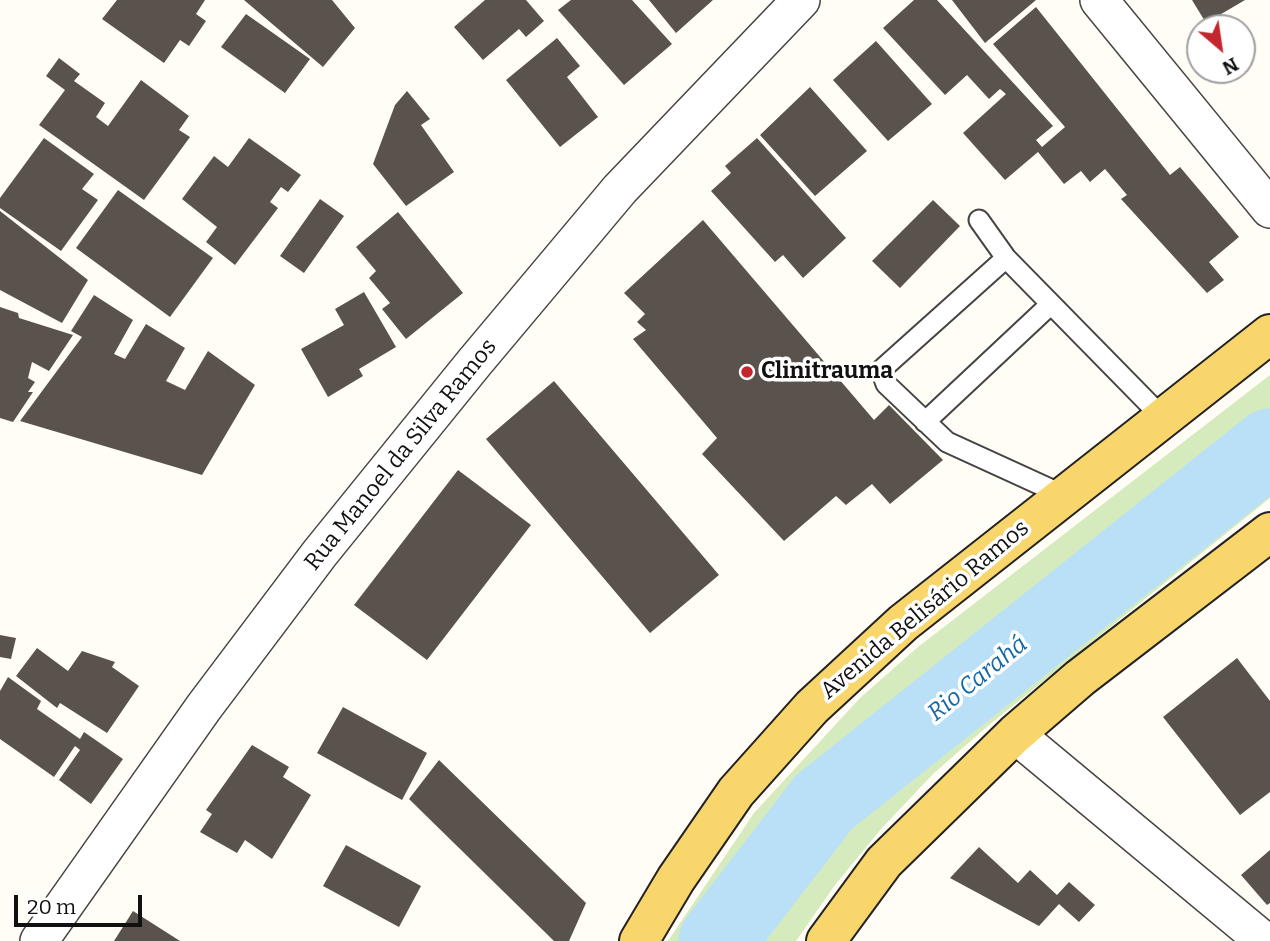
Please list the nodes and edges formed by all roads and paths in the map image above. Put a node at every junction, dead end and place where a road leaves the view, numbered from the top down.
1 (801, 0) edge
2 (1099, 0) edge
3 (1270, 209) edge
4 (979, 220) dead end
5 (1006, 258) junction
6 (1051, 304) junction
7 (1270, 334) edge
8 (1162, 417) junction
9 (925, 422) junction
10 (1063, 495) junction
11 (1270, 532) edge
12 (1016, 734) junction
13 (39, 941) edge
14 (639, 941) edge
15 (826, 941) edge
16 (1264, 941) edge

1 - 13 street, Rua Manoel da Silva Ramos
2 - 3 street
4 - 5 lane
5 - 6 lane
5 - 9 lane
6 - 8 lane
6 - 9 lane
7 - 8 main road, Avenida Belisário Ramos
8 - 10 main road, Avenida Belisário Ramos
9 - 10 lane
10 - 14 main road, Avenida Belisário Ramos
11 - 12 main road
12 - 15 main road
12 - 16 street

